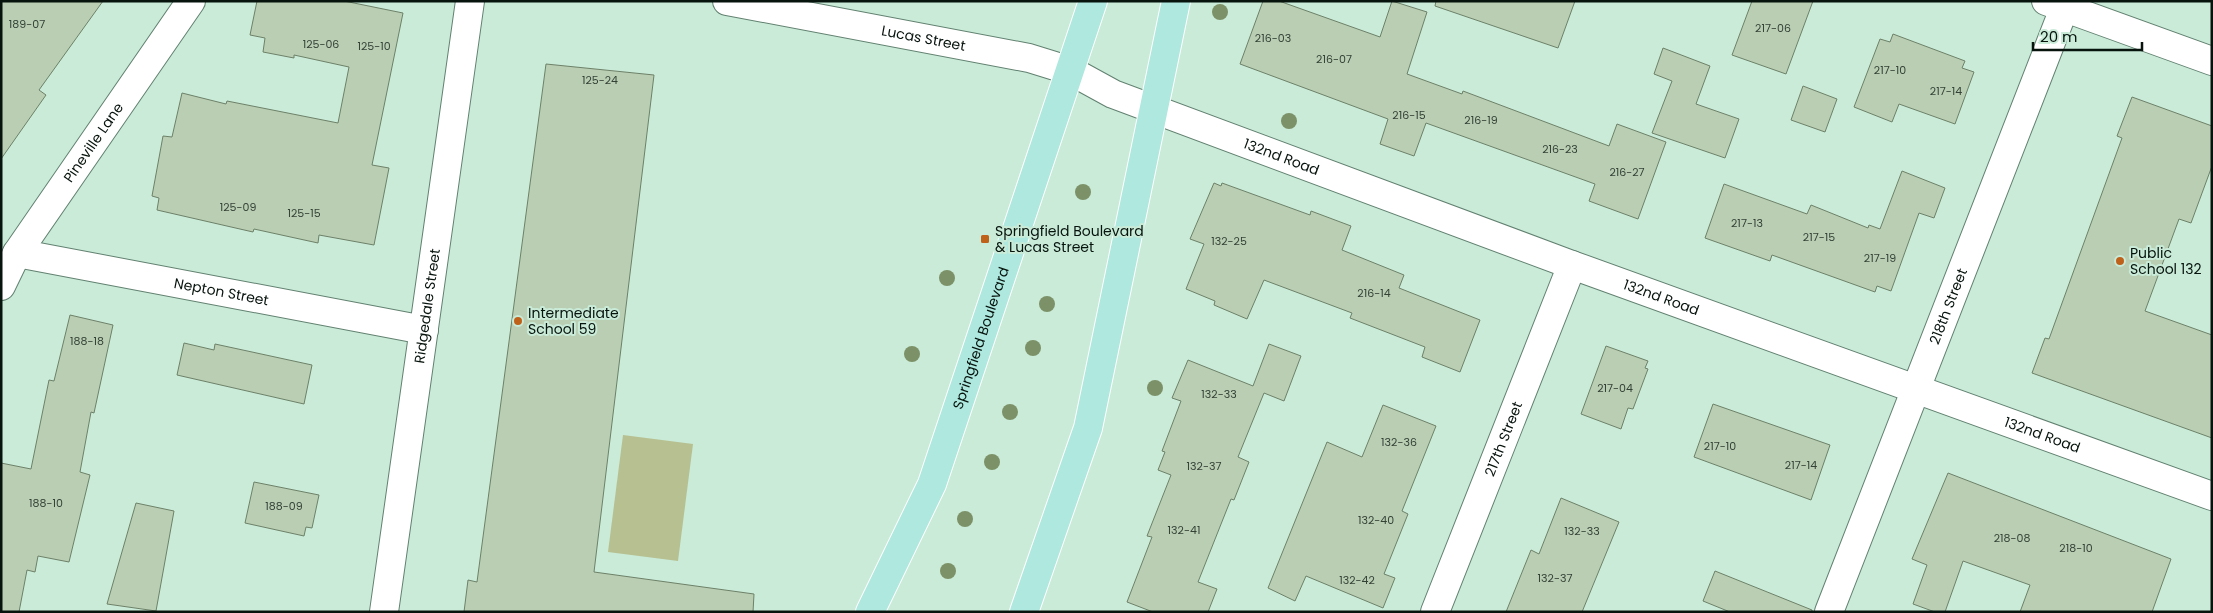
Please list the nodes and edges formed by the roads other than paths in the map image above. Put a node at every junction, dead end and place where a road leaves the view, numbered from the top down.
1 (191, 1) edge
2 (470, 1) edge
3 (727, 1) edge
4 (1093, 1) edge
5 (1176, 1) edge
6 (2059, 3) edge
7 (2212, 61) edge
8 (1071, 72) junction
9 (1113, 94) joint
10 (1155, 109) junction
11 (17, 253) junction
12 (1572, 265) junction
13 (1, 286) edge
14 (424, 330) junction
15 (1916, 388) junction
16 (2212, 496) edge
17 (384, 612) edge
18 (870, 612) edge
19 (1024, 612) edge
20 (1435, 612) edge
21 (1829, 612) edge

1 - 11 street, Pineville Lane
2 - 14 street, Ridgedale Street
3 - 8 street, Lucas Street
4 - 8 main road, Springfield Boulevard
5 - 10 main road
6 - 7 street
6 - 15 street, 218th Street
8 - 9 street, Lucas Street
8 - 18 main road, Springfield Boulevard
9 - 10 street, 132nd Road
10 - 12 street, 132nd Road
10 - 19 main road
11 - 13 street, Pineville Lane
11 - 14 street, Nepton Street
12 - 15 street, 132nd Road
12 - 20 street, 217th Street
14 - 17 street, Ridgedale Street
15 - 16 street, 132nd Road
15 - 21 street, 218th Street

